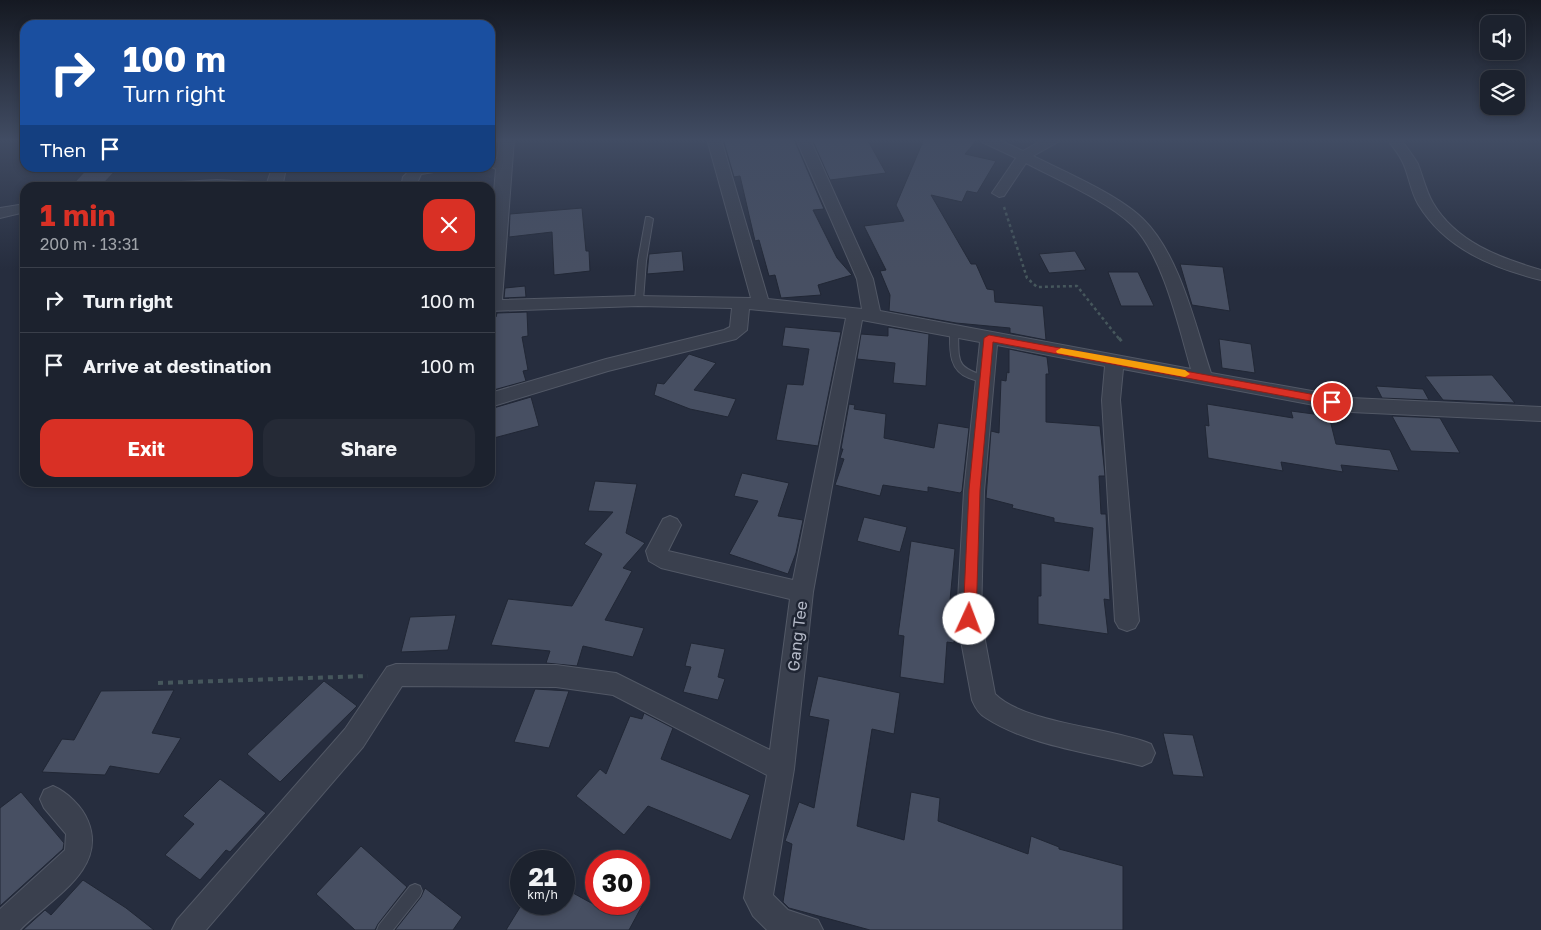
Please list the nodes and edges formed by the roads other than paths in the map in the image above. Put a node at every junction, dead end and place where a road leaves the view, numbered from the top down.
1 (496, 182) edge
2 (726, 182) edge
3 (822, 182) edge
4 (1007, 182) edge
5 (1073, 182) edge
6 (1416, 182) edge
7 (999, 194) road end
8 (20, 209) edge
9 (0, 213) edge
10 (649, 219) dead end
11 (495, 221) edge
12 (1541, 275) edge
13 (639, 301) junction
14 (741, 303) junction
15 (761, 303) junction
16 (495, 306) edge
17 (863, 315) junction
18 (954, 330) junction
19 (989, 338) junction
20 (1115, 360) junction
21 (1203, 377) junction
22 (985, 379) junction
23 (495, 398) edge
24 (1541, 414) edge
25 (670, 525) dead end
26 (802, 592) junction
27 (1127, 621) dead end
28 (1142, 753) dead end
29 (781, 769) junction
30 (53, 799) dead end
31 (415, 890) dead end
32 (2, 930) edge
33 (187, 930) edge
34 (384, 930) edge
35 (808, 930) edge

1 - 11 street
2 - 15 street
3 - 17 street
4 - 7 street
5 - 21 street
6 - 12 street
8 - 9 street
10 - 13 lane
13 - 14 street
13 - 16 street
14 - 15 street
14 - 23 street
15 - 17 street
17 - 18 street
17 - 26 street, Gang Tee
18 - 19 street
18 - 22 lane
19 - 20 street
19 - 22 street
20 - 21 street
20 - 27 street
21 - 24 street
22 - 28 street
25 - 26 street
26 - 29 street, Gang Tee
29 - 33 street
29 - 35 street, Gang Tee
30 - 32 street
31 - 34 lane

